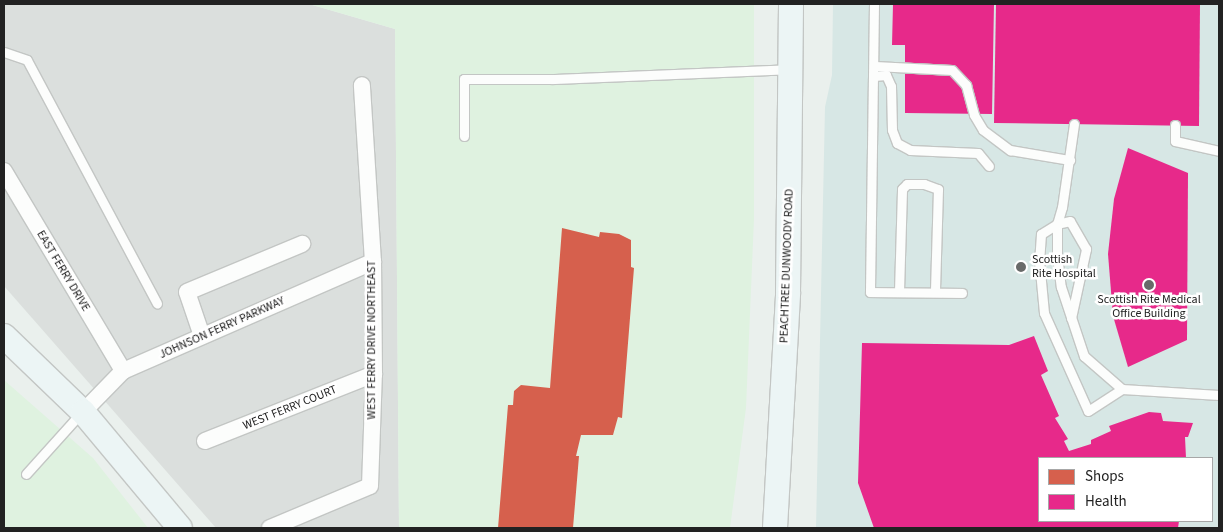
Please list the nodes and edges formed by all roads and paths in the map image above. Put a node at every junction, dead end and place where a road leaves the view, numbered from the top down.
1 (791, 4) edge
2 (874, 4) edge
3 (4, 52) edge
4 (875, 66) junction
5 (790, 69) junction
6 (874, 76) junction
7 (362, 85) dead end
8 (1074, 124) dead end
9 (1175, 125) dead end
10 (464, 136) dead end
11 (1219, 151) edge
12 (1070, 160) junction
13 (989, 166) dead end
14 (4, 171) edge
15 (1057, 224) junction
16 (302, 244) dead end
17 (373, 262) junction
18 (899, 291) junction
19 (935, 291) junction
20 (962, 293) dead end
21 (157, 303) dead end
22 (1071, 321) junction
23 (4, 336) edge
24 (202, 336) junction
25 (123, 371) junction
26 (374, 374) junction
27 (1122, 389) junction
28 (1219, 395) edge
29 (83, 412) junction
30 (205, 441) dead end
31 (26, 474) dead end
32 (180, 528) edge
33 (270, 528) edge
34 (775, 528) edge

1 - 5 main road, PEACHTREE DUNWOODY ROAD
2 - 4 lane
3 - 21 lane
4 - 6 lane
4 - 12 lane
5 - 10 lane
5 - 34 main road, PEACHTREE DUNWOODY ROAD
6 - 13 lane
6 - 18 lane
7 - 17 street, WEST FERRY DRIVE NORTHEAST
8 - 12 lane
9 - 11 lane
12 - 15 lane
14 - 25 street, EAST FERRY DRIVE
15 - 22 lane
15 - 22 lane
15 - 27 lane
16 - 24 street
17 - 24 street, JOHNSON FERRY PARKWAY
17 - 26 street, WEST FERRY DRIVE NORTHEAST
18 - 19 lane
18 - 19 lane
19 - 20 lane
22 - 27 lane
23 - 29 main road
24 - 25 street, JOHNSON FERRY PARKWAY
25 - 29 street, JOHNSON FERRY PARKWAY
26 - 30 street, WEST FERRY COURT
26 - 33 street, WEST FERRY DRIVE NORTHEAST
27 - 28 lane
29 - 31 lane
29 - 32 main road

